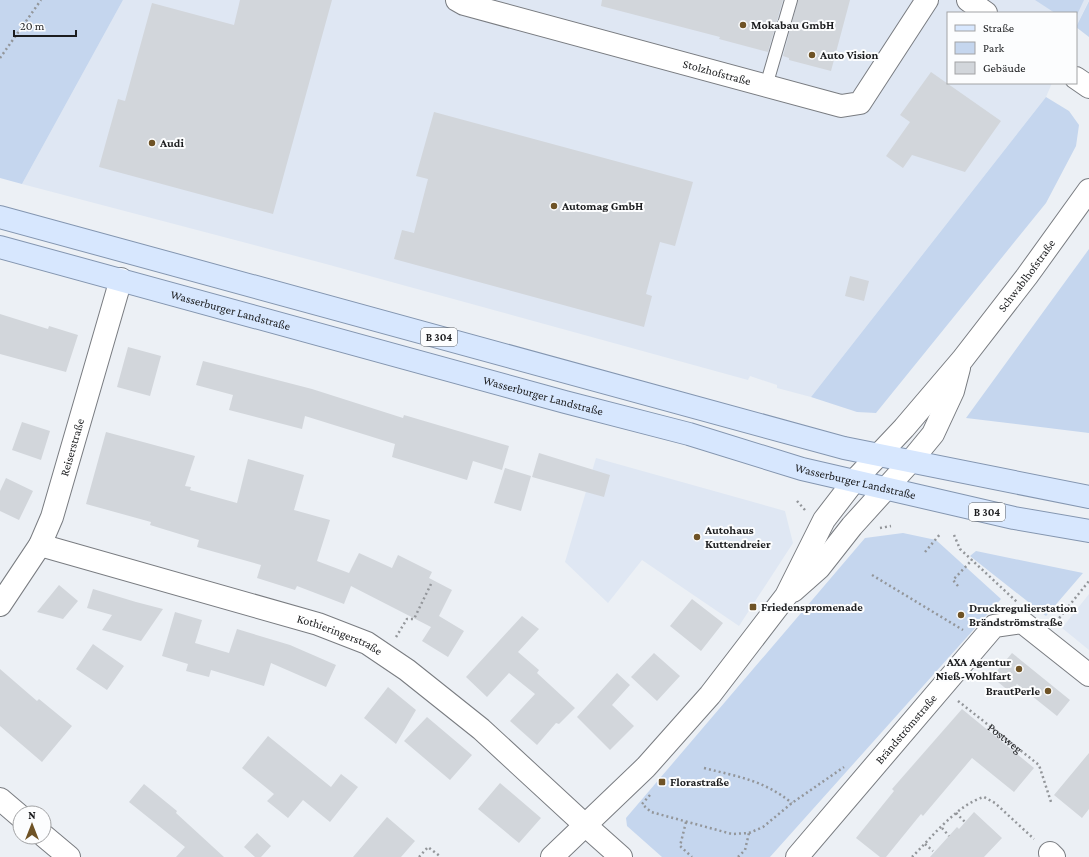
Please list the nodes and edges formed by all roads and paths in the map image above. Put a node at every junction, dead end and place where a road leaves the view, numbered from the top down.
1 (41, 0) edge
2 (457, 0) edge
3 (791, 0) edge
4 (926, 0) edge
5 (968, 0) edge
6 (985, 12) edge
7 (0, 58) edge
8 (1077, 79) edge
9 (766, 86) junction
10 (1089, 88) edge
11 (1089, 190) edge
12 (0, 216) edge
13 (0, 247) edge
14 (121, 279) junction
15 (962, 360) junction
16 (878, 456) junction
17 (910, 462) junction
18 (854, 481) junction
19 (886, 488) junction
20 (1089, 497) edge
21 (1089, 531) edge
22 (941, 533) dead end
23 (954, 535) dead end
24 (40, 545) junction
25 (925, 552) dead end
26 (972, 560) junction
27 (872, 574) dead end
28 (1089, 581) edge
29 (432, 582) dead end
30 (958, 586) dead end
31 (786, 596) junction
32 (1019, 604) dead end
33 (0, 605) edge
34 (1043, 638) junction
35 (981, 641) junction
36 (386, 656) junction
37 (1089, 675) edge
38 (940, 687) junction
39 (851, 762) dead end
40 (704, 768) dead end
41 (652, 793) dead end
42 (0, 799) edge
43 (1051, 802) dead end
44 (792, 803) junction
45 (12, 809) edge
46 (956, 814) junction
47 (686, 822) junction
48 (965, 822) dead end
49 (585, 826) junction
50 (942, 828) junction
51 (749, 833) junction
52 (949, 836) dead end
53 (52, 843) edge
54 (925, 844) junction
55 (933, 851) dead end
56 (1052, 855) edge
57 (69, 857) edge
58 (419, 857) edge
59 (441, 857) edge
60 (552, 857) edge
61 (621, 857) edge
62 (692, 857) edge
63 (738, 857) edge
64 (797, 857) edge
65 (912, 857) edge

1 - 7 path
2 - 9 street, Stolzhofstraße
3 - 9 lane
4 - 9 street, Stolzhofstraße
5 - 6 street
8 - 10 street
11 - 15 street, Schwablhofstraße
12 - 16 main road, B 304
13 - 14 main road, Wasserburger Landstraße / B 304
14 - 18 main road, Wasserburger Landstraße / B 304
14 - 24 street, Reiserstraße
15 - 16 street, Schwablhofstraße
15 - 17 street, Schwablhofstraße
16 - 17 main road, B 304
16 - 18 street
17 - 19 street
17 - 20 main road, B 304
18 - 19 main road, Wasserburger Landstraße / B 304
18 - 31 street
19 - 21 main road, Wasserburger Landstraße / B 304
19 - 31 street
22 - 25 path
23 - 26 path
24 - 33 street, Reiserstraße
24 - 36 street, Kothieringerstraße
26 - 30 path
26 - 32 path
27 - 35 path
28 - 34 path
29 - 36 path
31 - 49 street
34 - 35 street, Brändströmstraße
34 - 37 street
35 - 38 street, Brändströmstraße
36 - 49 street, Kothieringerstraße
38 - 43 path, Postweg
38 - 64 street, Brändströmstraße
39 - 44 path
40 - 44 path
41 - 47 path
42 - 45 street
44 - 51 path
46 - 48 path
46 - 50 path
46 - 56 path
47 - 51 path
47 - 62 path
49 - 60 street
49 - 61 street
50 - 52 path
50 - 54 path
51 - 63 path
53 - 57 street
54 - 55 path
54 - 65 path
58 - 59 path

